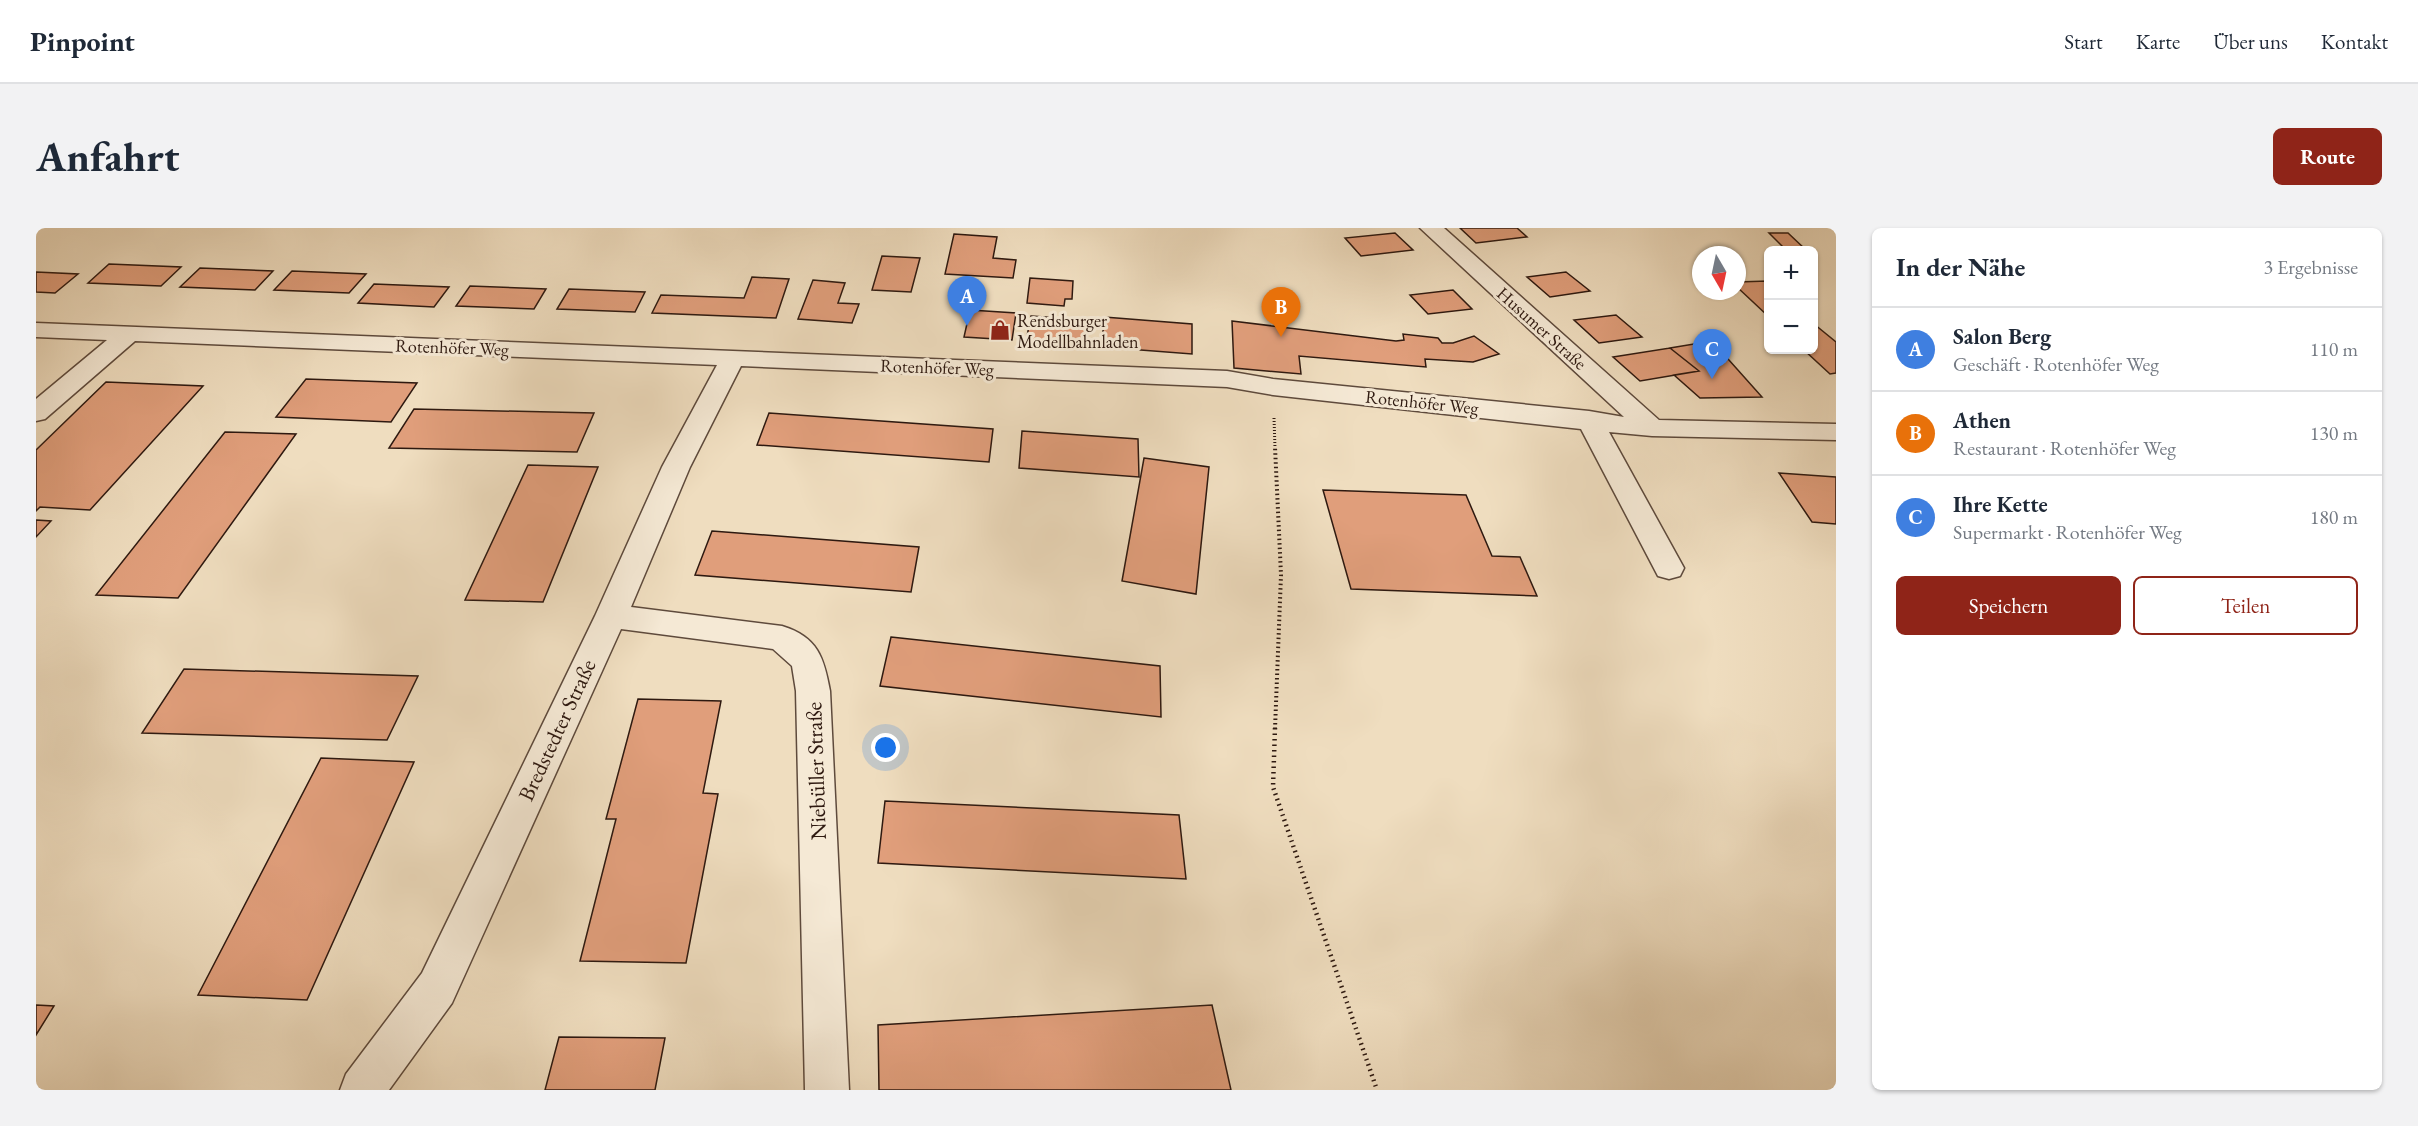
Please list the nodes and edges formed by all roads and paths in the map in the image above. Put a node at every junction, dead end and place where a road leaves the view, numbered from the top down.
1 (1431, 228) edge
2 (36, 330) edge
3 (129, 334) junction
4 (733, 358) junction
5 (1273, 387) junction
6 (36, 414) edge
7 (1589, 419) junction
8 (1652, 428) junction
9 (1836, 432) edge
10 (1669, 568) dead end
11 (611, 616) junction
12 (362, 1090) edge
13 (827, 1090) edge
14 (1377, 1090) edge

1 - 8 street, Husumer Straße
2 - 3 street, Rotenhöfer Weg
3 - 4 street, Rotenhöfer Weg
3 - 6 street
4 - 5 street, Rotenhöfer Weg
4 - 11 street, Bredstedter Straße
5 - 7 street, Rotenhöfer Weg
5 - 14 path
7 - 8 street, Rotenhöfer Weg
7 - 10 street
8 - 9 street, Rotenhöfer Weg
11 - 12 street, Bredstedter Straße
11 - 13 street, Niebüller Straße

